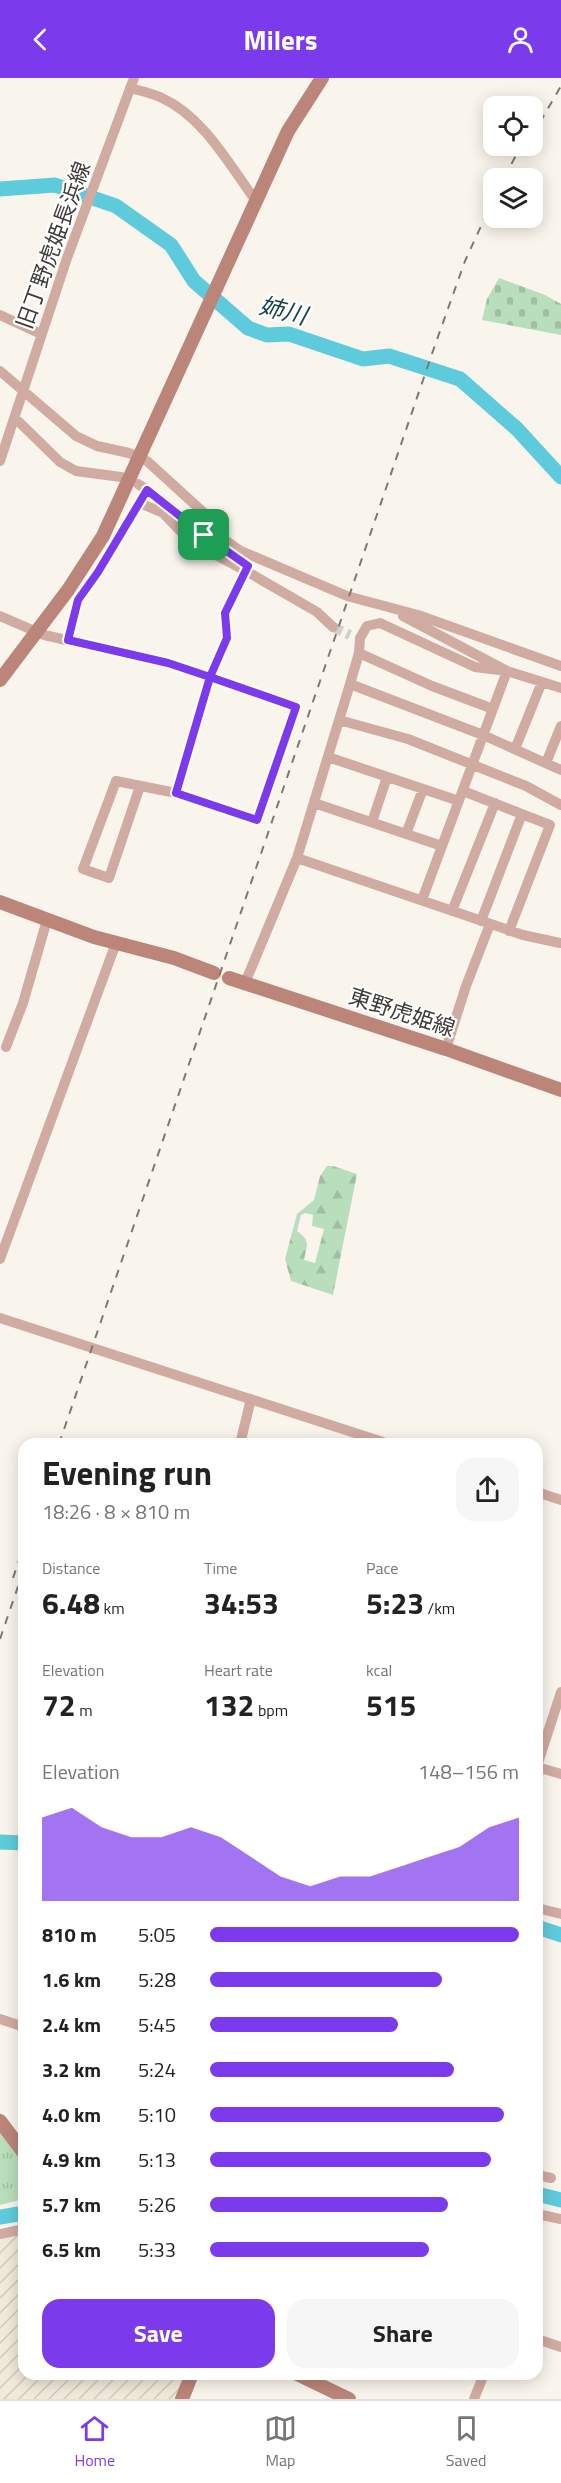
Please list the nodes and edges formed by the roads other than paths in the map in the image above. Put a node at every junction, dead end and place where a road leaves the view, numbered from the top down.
1 (322, 78) edge
2 (132, 83) edge
3 (254, 205) junction
4 (0, 315) edge
5 (41, 334) junction
6 (0, 371) edge
7 (23, 388) junction
8 (15, 418) junction
9 (141, 454) junction
10 (0, 461) edge
11 (121, 477) dead end
12 (138, 484) dead end
13 (147, 490) junction
14 (140, 503) junction
15 (215, 528) junction
16 (204, 535) junction
17 (246, 571) junction
18 (389, 608) junction
19 (0, 616) edge
20 (333, 627) tunnel mouth
21 (37, 632) junction
22 (68, 640) junction
23 (359, 653) junction
24 (561, 666) edge
25 (507, 671) junction
26 (210, 677) junction
27 (0, 680) edge
28 (542, 682) junction
29 (350, 684) junction
30 (561, 688) edge
31 (493, 708) junction
32 (339, 720) junction
33 (561, 726) edge
34 (483, 735) junction
35 (516, 749) junction
36 (328, 757) junction
37 (546, 763) junction
38 (472, 765) junction
39 (561, 770) edge
40 (387, 777) junction
41 (140, 786) junction
42 (423, 789) junction
43 (176, 793) junction
44 (461, 796) junction
45 (314, 803) junction
46 (495, 803) junction
47 (561, 804) edge
48 (522, 814) junction
49 (372, 822) junction
50 (406, 834) junction
51 (442, 846) junction
52 (297, 858) junction
53 (422, 900) junction
54 (0, 902) edge
55 (452, 911) junction
56 (47, 920) junction
57 (486, 922) junction
58 (509, 931) junction
59 (561, 942) edge
60 (117, 943) junction
61 (214, 973) dead end
62 (229, 978) dead end
63 (245, 983) junction
64 (6, 1047) dead end
65 (446, 1048) junction
66 (561, 1090) edge
67 (0, 1259) edge
68 (0, 1318) edge
69 (251, 1399) junction
70 (241, 1438) edge
71 (370, 1438) edge
72 (543, 1494) edge
73 (561, 1500) edge
74 (561, 1692) edge
75 (543, 1748) edge
76 (543, 1768) edge
77 (561, 1774) edge
78 (543, 1910) edge
79 (561, 1914) edge
80 (0, 2019) edge
81 (18, 2024) edge
82 (0, 2121) edge
83 (18, 2144) edge
84 (543, 2176) edge
85 (551, 2178) dead end
86 (543, 2215) edge
87 (561, 2219) edge
88 (18, 2230) edge
89 (0, 2234) edge
90 (543, 2341) edge
91 (561, 2348) edge
92 (190, 2380) edge
93 (322, 2380) edge
94 (482, 2380) edge
95 (182, 2399) edge
96 (350, 2399) edge
97 (474, 2399) edge

1 - 3 main road
2 - 3 street
2 - 5 street, 旧丁野虎姫長浜線
3 - 9 main road
4 - 5 street
5 - 7 street, 旧丁野虎姫長浜線
6 - 7 street
7 - 8 street, 旧丁野虎姫長浜線
7 - 9 street
8 - 10 street, 旧丁野虎姫長浜線
8 - 11 street
9 - 15 street
9 - 21 main road
12 - 13 street
13 - 14 street
13 - 16 street
14 - 17 street
14 - 22 street
15 - 16 street
15 - 18 street
16 - 17 street
17 - 20 street
17 - 26 street
18 - 24 street
18 - 25 street
19 - 21 street
21 - 22 street
21 - 27 main road
22 - 26 street
23 - 25 street
23 - 29 street
23 - 31 street
25 - 28 street
25 - 31 street
26 - 43 street
26 - 43 street
28 - 30 street
28 - 35 street
29 - 32 street
29 - 34 street
31 - 34 street
32 - 36 street
32 - 38 street
33 - 37 street
34 - 35 street
34 - 38 street
35 - 37 street
36 - 40 street
36 - 45 street
37 - 39 street
38 - 44 street
38 - 47 street
40 - 42 street
40 - 49 street
41 - 41 street
41 - 43 street
42 - 44 street
42 - 50 street
44 - 46 street
44 - 51 street
45 - 49 street
45 - 52 street
46 - 48 street
46 - 55 street
48 - 57 street
48 - 58 street
49 - 50 street
50 - 51 street
51 - 53 street
52 - 53 street
52 - 63 street
53 - 55 street
54 - 56 main road
55 - 57 street
56 - 60 main road
56 - 64 street
57 - 58 street
57 - 65 street
58 - 59 street
60 - 61 main road
60 - 67 street
62 - 63 main road, 東野虎姫線
63 - 65 main road, 東野虎姫線
65 - 66 main road, 東野虎姫線
68 - 69 street
69 - 70 street
69 - 71 street
72 - 73 street
74 - 75 street
76 - 77 street
78 - 79 street
80 - 81 street
82 - 83 main road
84 - 85 street
86 - 87 street
88 - 89 street
90 - 91 street
92 - 95 main road
93 - 96 main road
94 - 97 street

